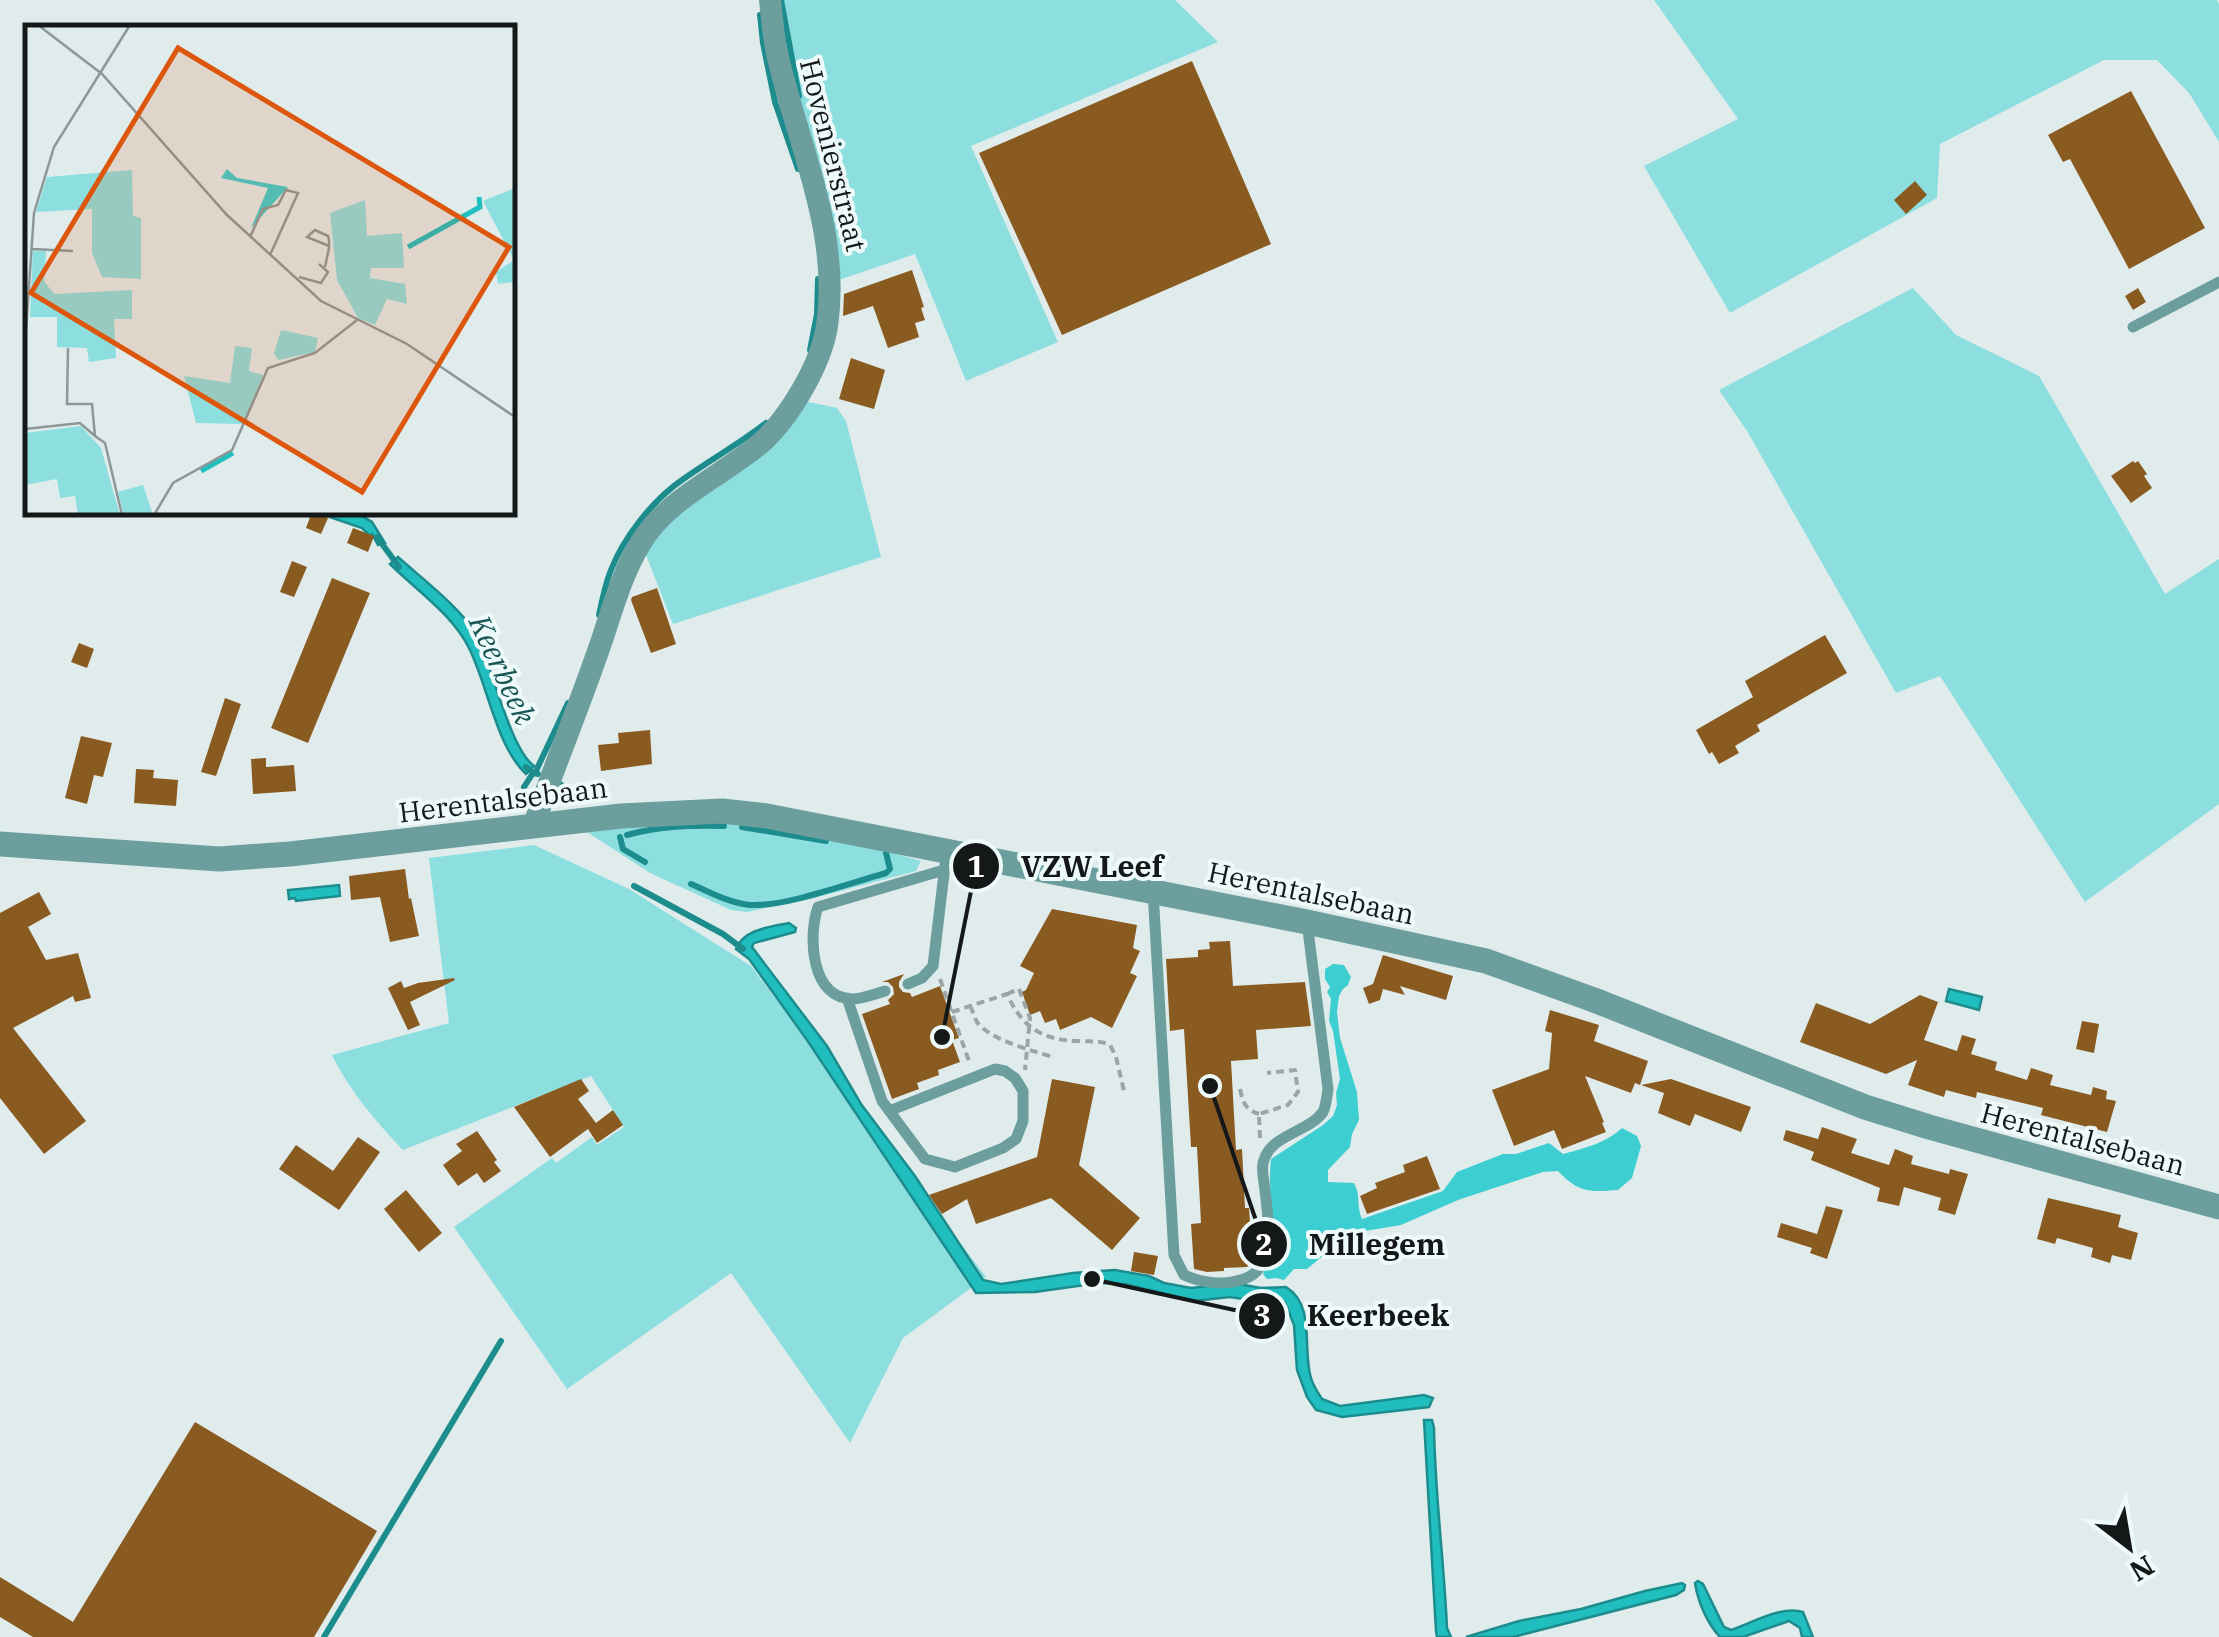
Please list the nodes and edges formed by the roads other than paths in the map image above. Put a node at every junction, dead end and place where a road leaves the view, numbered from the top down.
1 (770, 0) edge
2 (2219, 282) edge
3 (2133, 328) dead end
4 (534, 828) junction
5 (0, 844) edge
6 (945, 860) junction
7 (1153, 892) junction
8 (1307, 922) junction
9 (908, 984) dead end
10 (885, 992) dead end
11 (847, 998) junction
12 (890, 1111) junction
13 (2219, 1208) edge

1 - 4 street, Hovenierstraat
2 - 3 lane
4 - 5 street, Herentalsebaan
4 - 6 street, Herentalsebaan
6 - 7 street, Herentalsebaan
6 - 9 lane
6 - 11 lane
7 - 8 street, Herentalsebaan
7 - 8 lane
8 - 13 street, Herentalsebaan
10 - 11 lane
11 - 12 lane
12 - 12 lane

